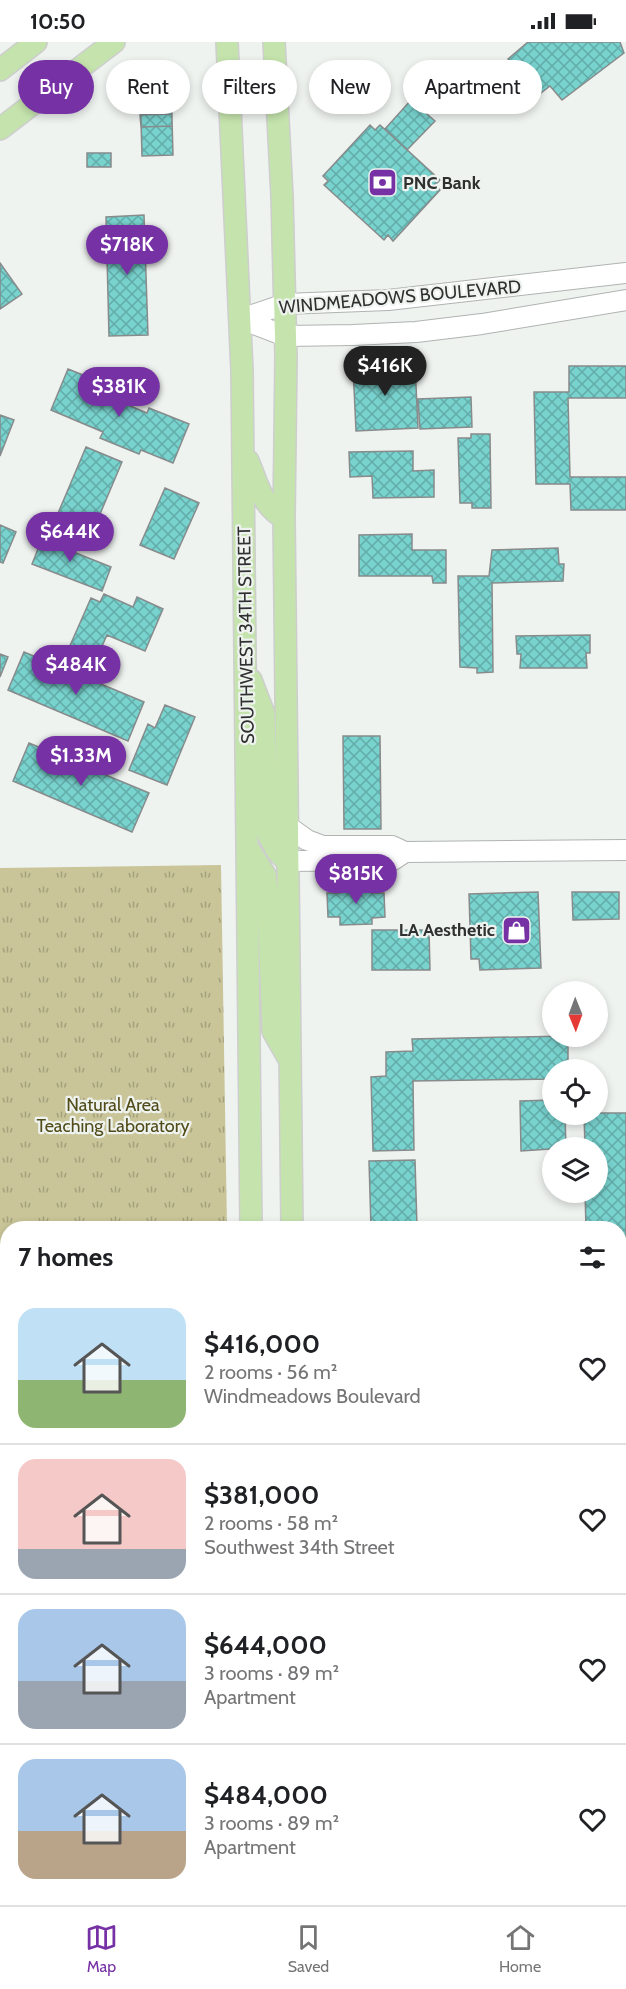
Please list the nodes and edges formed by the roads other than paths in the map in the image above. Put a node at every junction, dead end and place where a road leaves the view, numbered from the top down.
1 (36, 42) edge
2 (114, 42) edge
3 (274, 42) edge
4 (225, 45) edge
5 (0, 70) edge
6 (0, 129) edge
7 (626, 273) edge
8 (562, 281) junction
9 (626, 300) edge
10 (285, 304) junction
11 (564, 309) junction
12 (241, 319) junction
13 (285, 336) junction
14 (244, 449) junction
15 (284, 518) junction
16 (246, 665) junction
17 (286, 825) junction
18 (248, 848) junction
19 (626, 850) edge
20 (405, 852) junction
21 (287, 861) junction
22 (290, 1059) junction
23 (252, 1221) edge
24 (292, 1221) edge

1 - 5 main road
2 - 6 main road
3 - 10 main road
4 - 12 main road, SOUTHWEST 34TH STREET
7 - 8 street, WINDMEADOWS BOULEVARD
8 - 10 street, WINDMEADOWS BOULEVARD
8 - 11 street
9 - 11 street, WINDMEADOWS BOULEVARD
10 - 12 street, WINDMEADOWS BOULEVARD
10 - 13 main road
11 - 13 street, WINDMEADOWS BOULEVARD
12 - 13 street, WINDMEADOWS BOULEVARD
12 - 14 main road, SOUTHWEST 34TH STREET
13 - 15 main road
14 - 15 main road
14 - 16 main road, SOUTHWEST 34TH STREET
15 - 17 main road
16 - 18 main road, SOUTHWEST 34TH STREET
16 - 21 main road
17 - 20 street
17 - 21 main road
18 - 22 main road
18 - 23 main road, SOUTHWEST 34TH STREET
19 - 20 street
20 - 21 street
21 - 22 main road
22 - 24 main road

